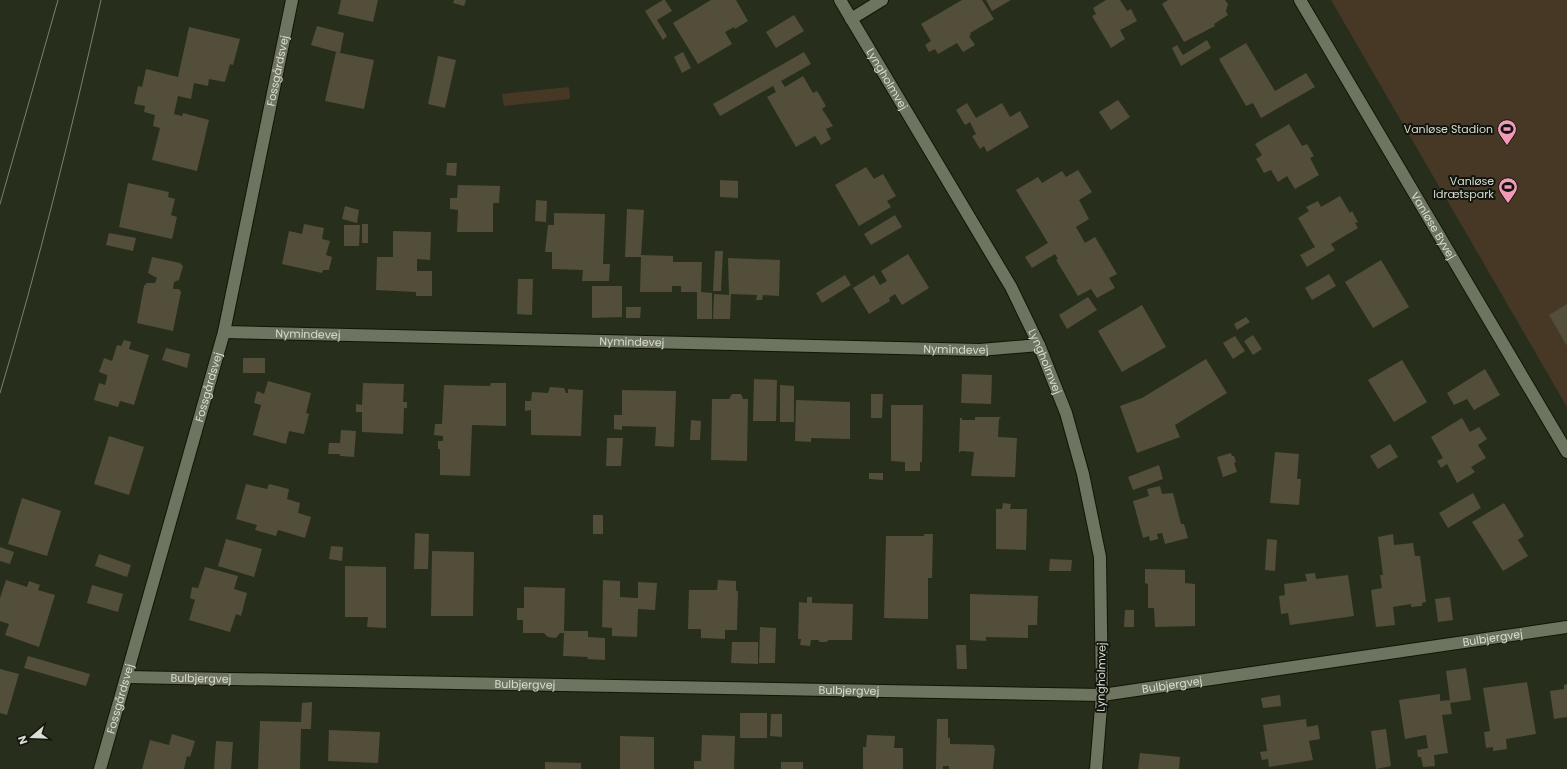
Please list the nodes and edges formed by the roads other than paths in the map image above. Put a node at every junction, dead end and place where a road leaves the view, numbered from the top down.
1 (292, 0) edge
2 (840, 0) edge
3 (882, 0) edge
4 (1300, 0) edge
5 (851, 18) junction
6 (224, 332) junction
7 (1039, 345) junction
8 (1567, 452) edge
9 (1567, 627) edge
10 (127, 677) junction
11 (1102, 695) junction
12 (100, 769) edge
13 (1096, 769) edge

1 - 6 street, Fossgårdsvej
2 - 5 street, Lyngholmvej
3 - 5 street
4 - 8 street, Vanløse Byvej
5 - 7 street, Lyngholmvej
6 - 7 street, Nymindevej
6 - 10 street, Fossgårdsvej
7 - 11 street, Lyngholmvej
9 - 11 street, Bulbjergvej
10 - 11 street, Bulbjergvej
10 - 12 street, Fossgårdsvej
11 - 13 street, Lyngholmvej

